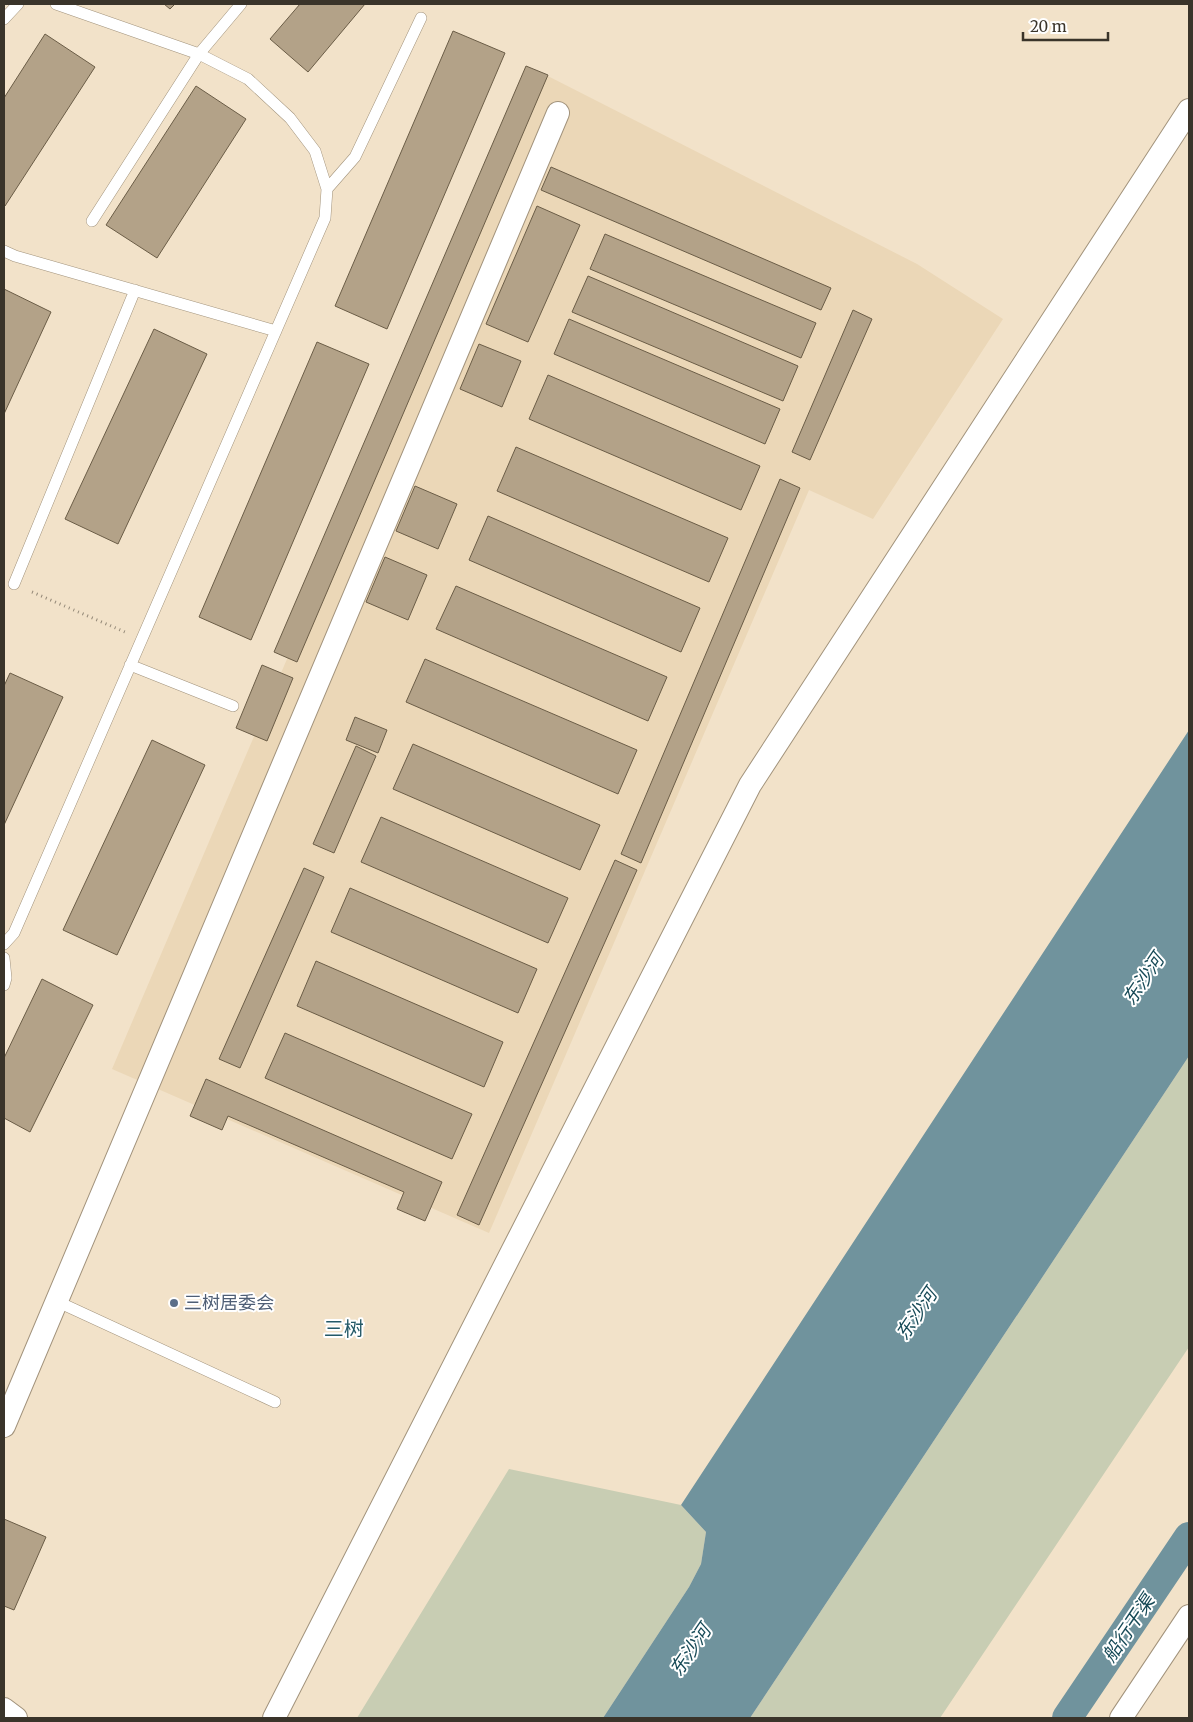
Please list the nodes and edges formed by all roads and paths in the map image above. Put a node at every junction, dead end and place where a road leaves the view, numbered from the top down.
1 (18, 4) edge
2 (56, 4) edge
3 (241, 4) edge
4 (71, 6) edge
5 (421, 18) dead end
6 (4, 19) edge
7 (199, 54) junction
8 (1189, 110) edge
9 (558, 113) dead end
10 (327, 189) junction
11 (92, 221) dead end
12 (4, 251) edge
13 (135, 290) junction
14 (276, 331) junction
15 (14, 584) joint
16 (142, 639) junction
17 (130, 665) junction
18 (233, 706) dead end
19 (4, 944) edge
20 (4, 958) edge
21 (4, 985) edge
22 (56, 1300) junction
23 (275, 1402) dead end
24 (4, 1426) edge
25 (1189, 1616) edge
26 (4, 1709) edge
27 (16, 1718) edge
28 (274, 1718) edge
29 (1121, 1718) edge

1 - 6 lane
2 - 4 lane
3 - 7 lane
4 - 7 lane
5 - 10 lane
7 - 10 lane
7 - 11 lane
8 - 28 street
9 - 22 street
10 - 14 lane
12 - 13 lane
13 - 14 lane
13 - 15 lane
14 - 16 lane
15 - 16 path
16 - 17 lane
17 - 18 lane
17 - 19 lane
20 - 21 lane
22 - 23 lane
22 - 24 street
25 - 29 street
26 - 27 street

